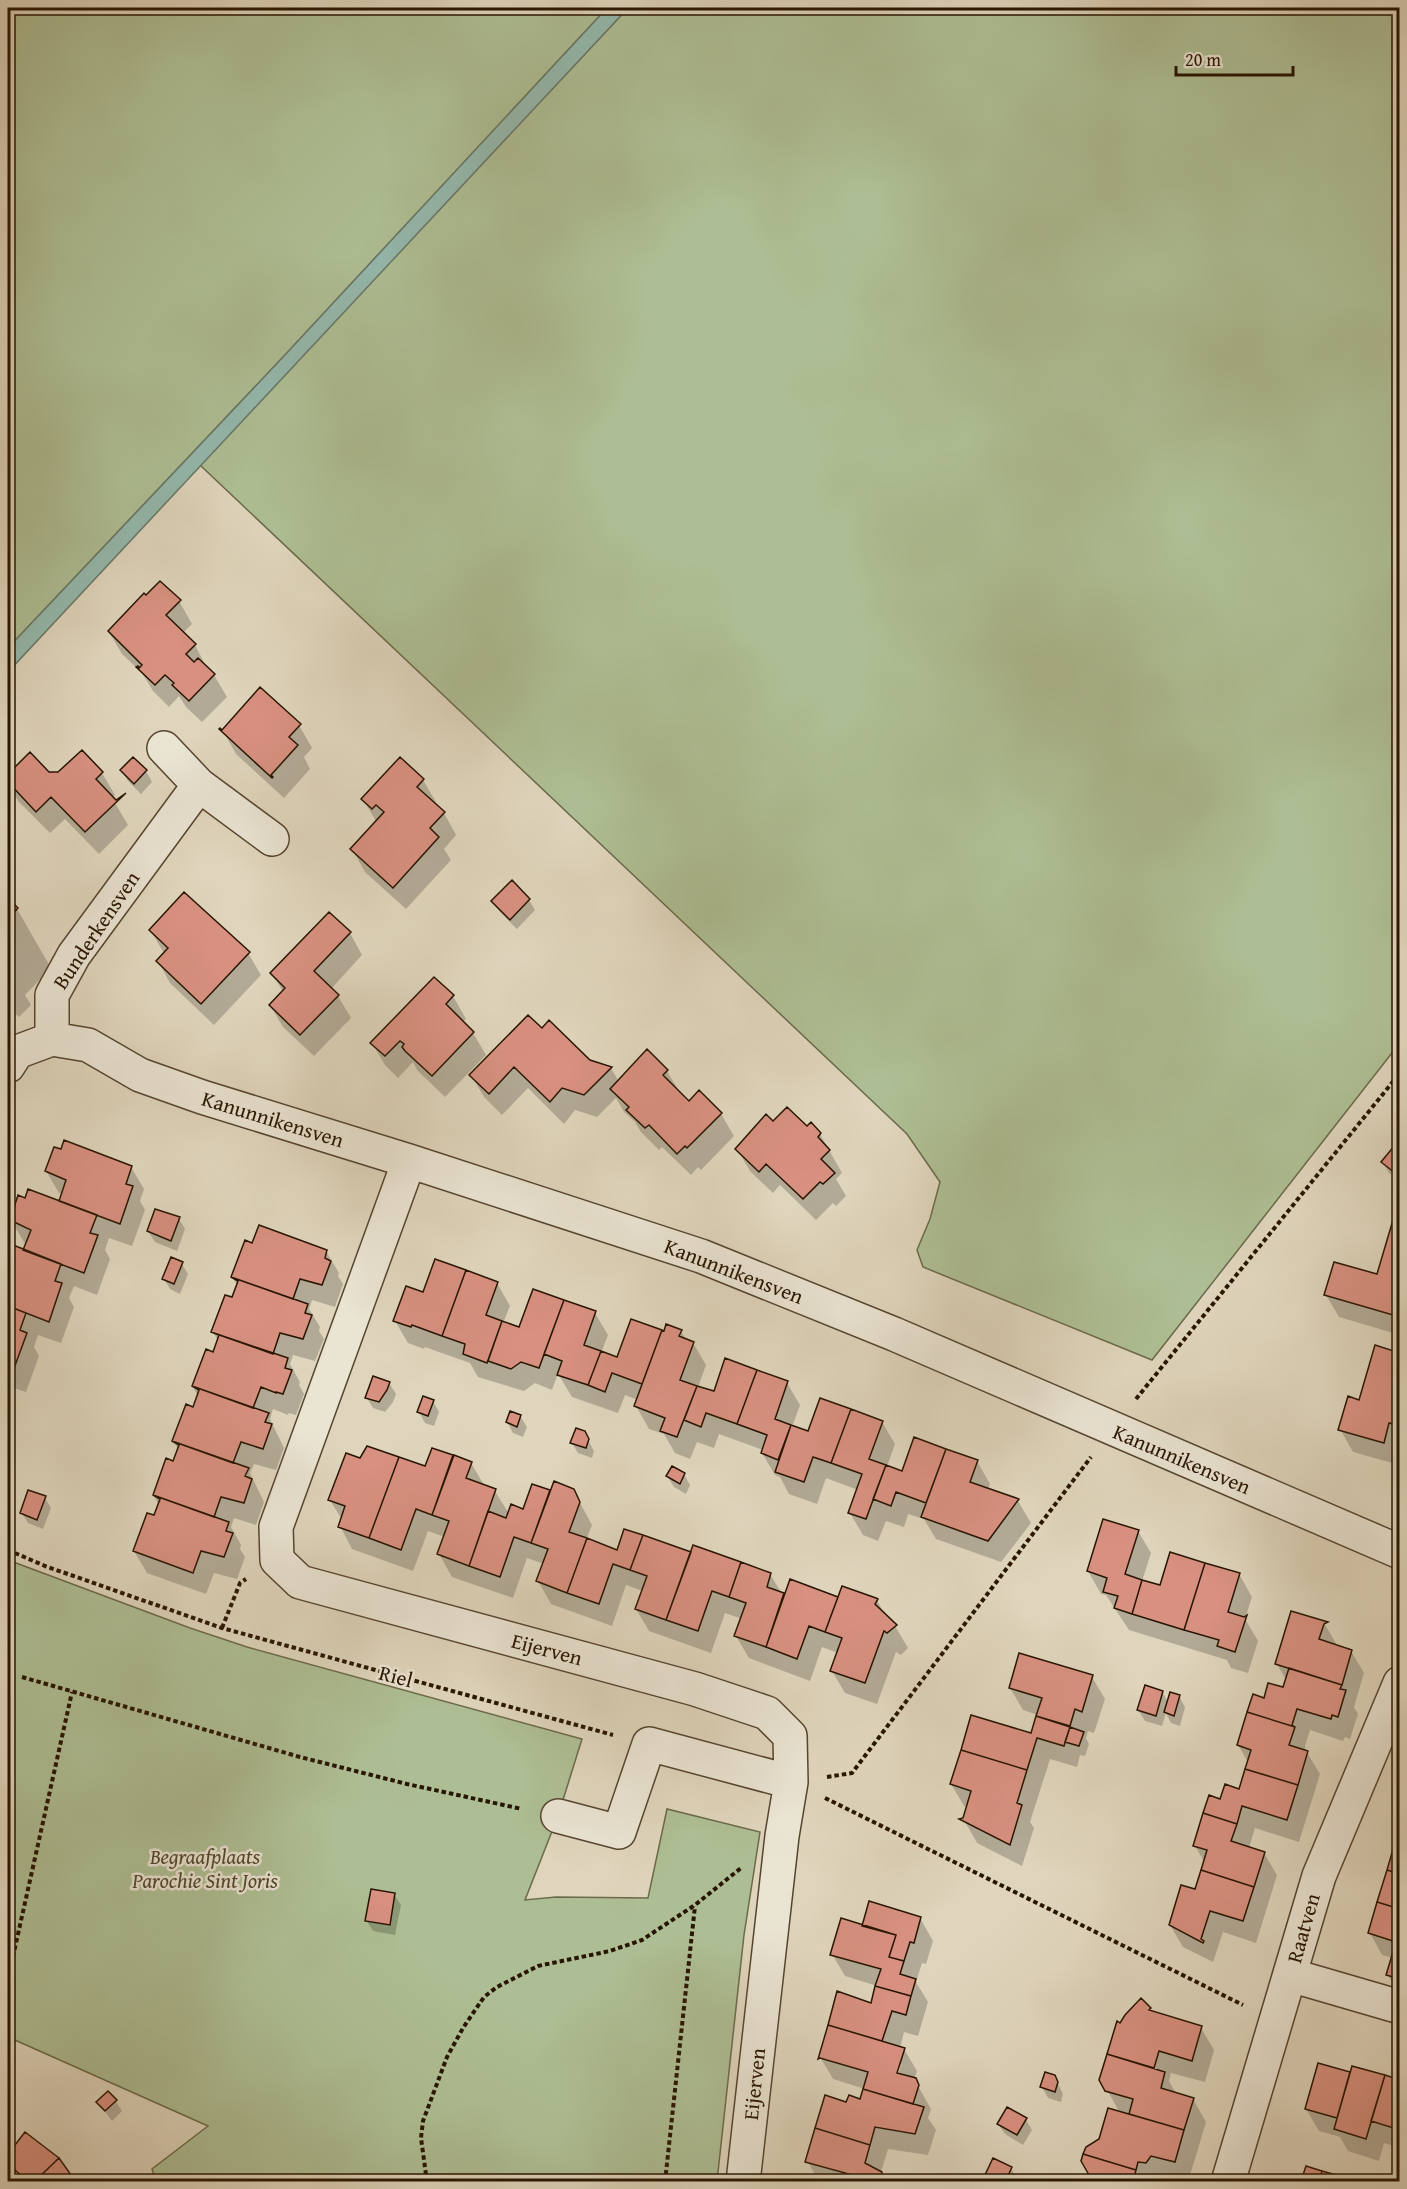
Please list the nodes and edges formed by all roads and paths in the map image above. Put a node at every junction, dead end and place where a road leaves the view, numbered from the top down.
1 (164, 748) dead end
2 (199, 785) junction
3 (272, 839) dead end
4 (52, 1039) junction
5 (8, 1066) edge
6 (1400, 1073) edge
7 (409, 1161) junction
8 (1112, 1429) junction
9 (8, 1551) edge
10 (1399, 1551) edge
11 (277, 1560) junction
12 (222, 1628) junction
13 (22, 1677) dead end
14 (1400, 1683) edge
15 (72, 1692) junction
16 (649, 1744) junction
17 (791, 1782) junction
18 (558, 1816) joint
19 (782, 1836) junction
20 (695, 1905) junction
21 (1290, 1975) junction
22 (8, 1979) edge
23 (1400, 2007) edge
24 (427, 2181) edge
25 (665, 2181) edge
26 (743, 2181) edge
27 (1228, 2181) edge

1 - 2 street
2 - 3 street
2 - 4 street, Bunderkensven
4 - 5 street
4 - 7 street, Kanunnikensven
6 - 8 path
7 - 8 street, Kanunnikensven
7 - 11 street
8 - 10 street, Kanunnikensven
8 - 17 path
9 - 12 path, Riel
11 - 12 path
11 - 17 street, Eijerven
12 - 16 path, Riel
13 - 15 path
14 - 21 street, Raatven
15 - 18 path
15 - 22 path
16 - 17 street
16 - 18 street
17 - 19 street, Eijerven
17 - 21 path
19 - 20 path
19 - 26 street, Eijerven
20 - 24 path
20 - 25 path
21 - 23 street
21 - 27 street, Raatven

